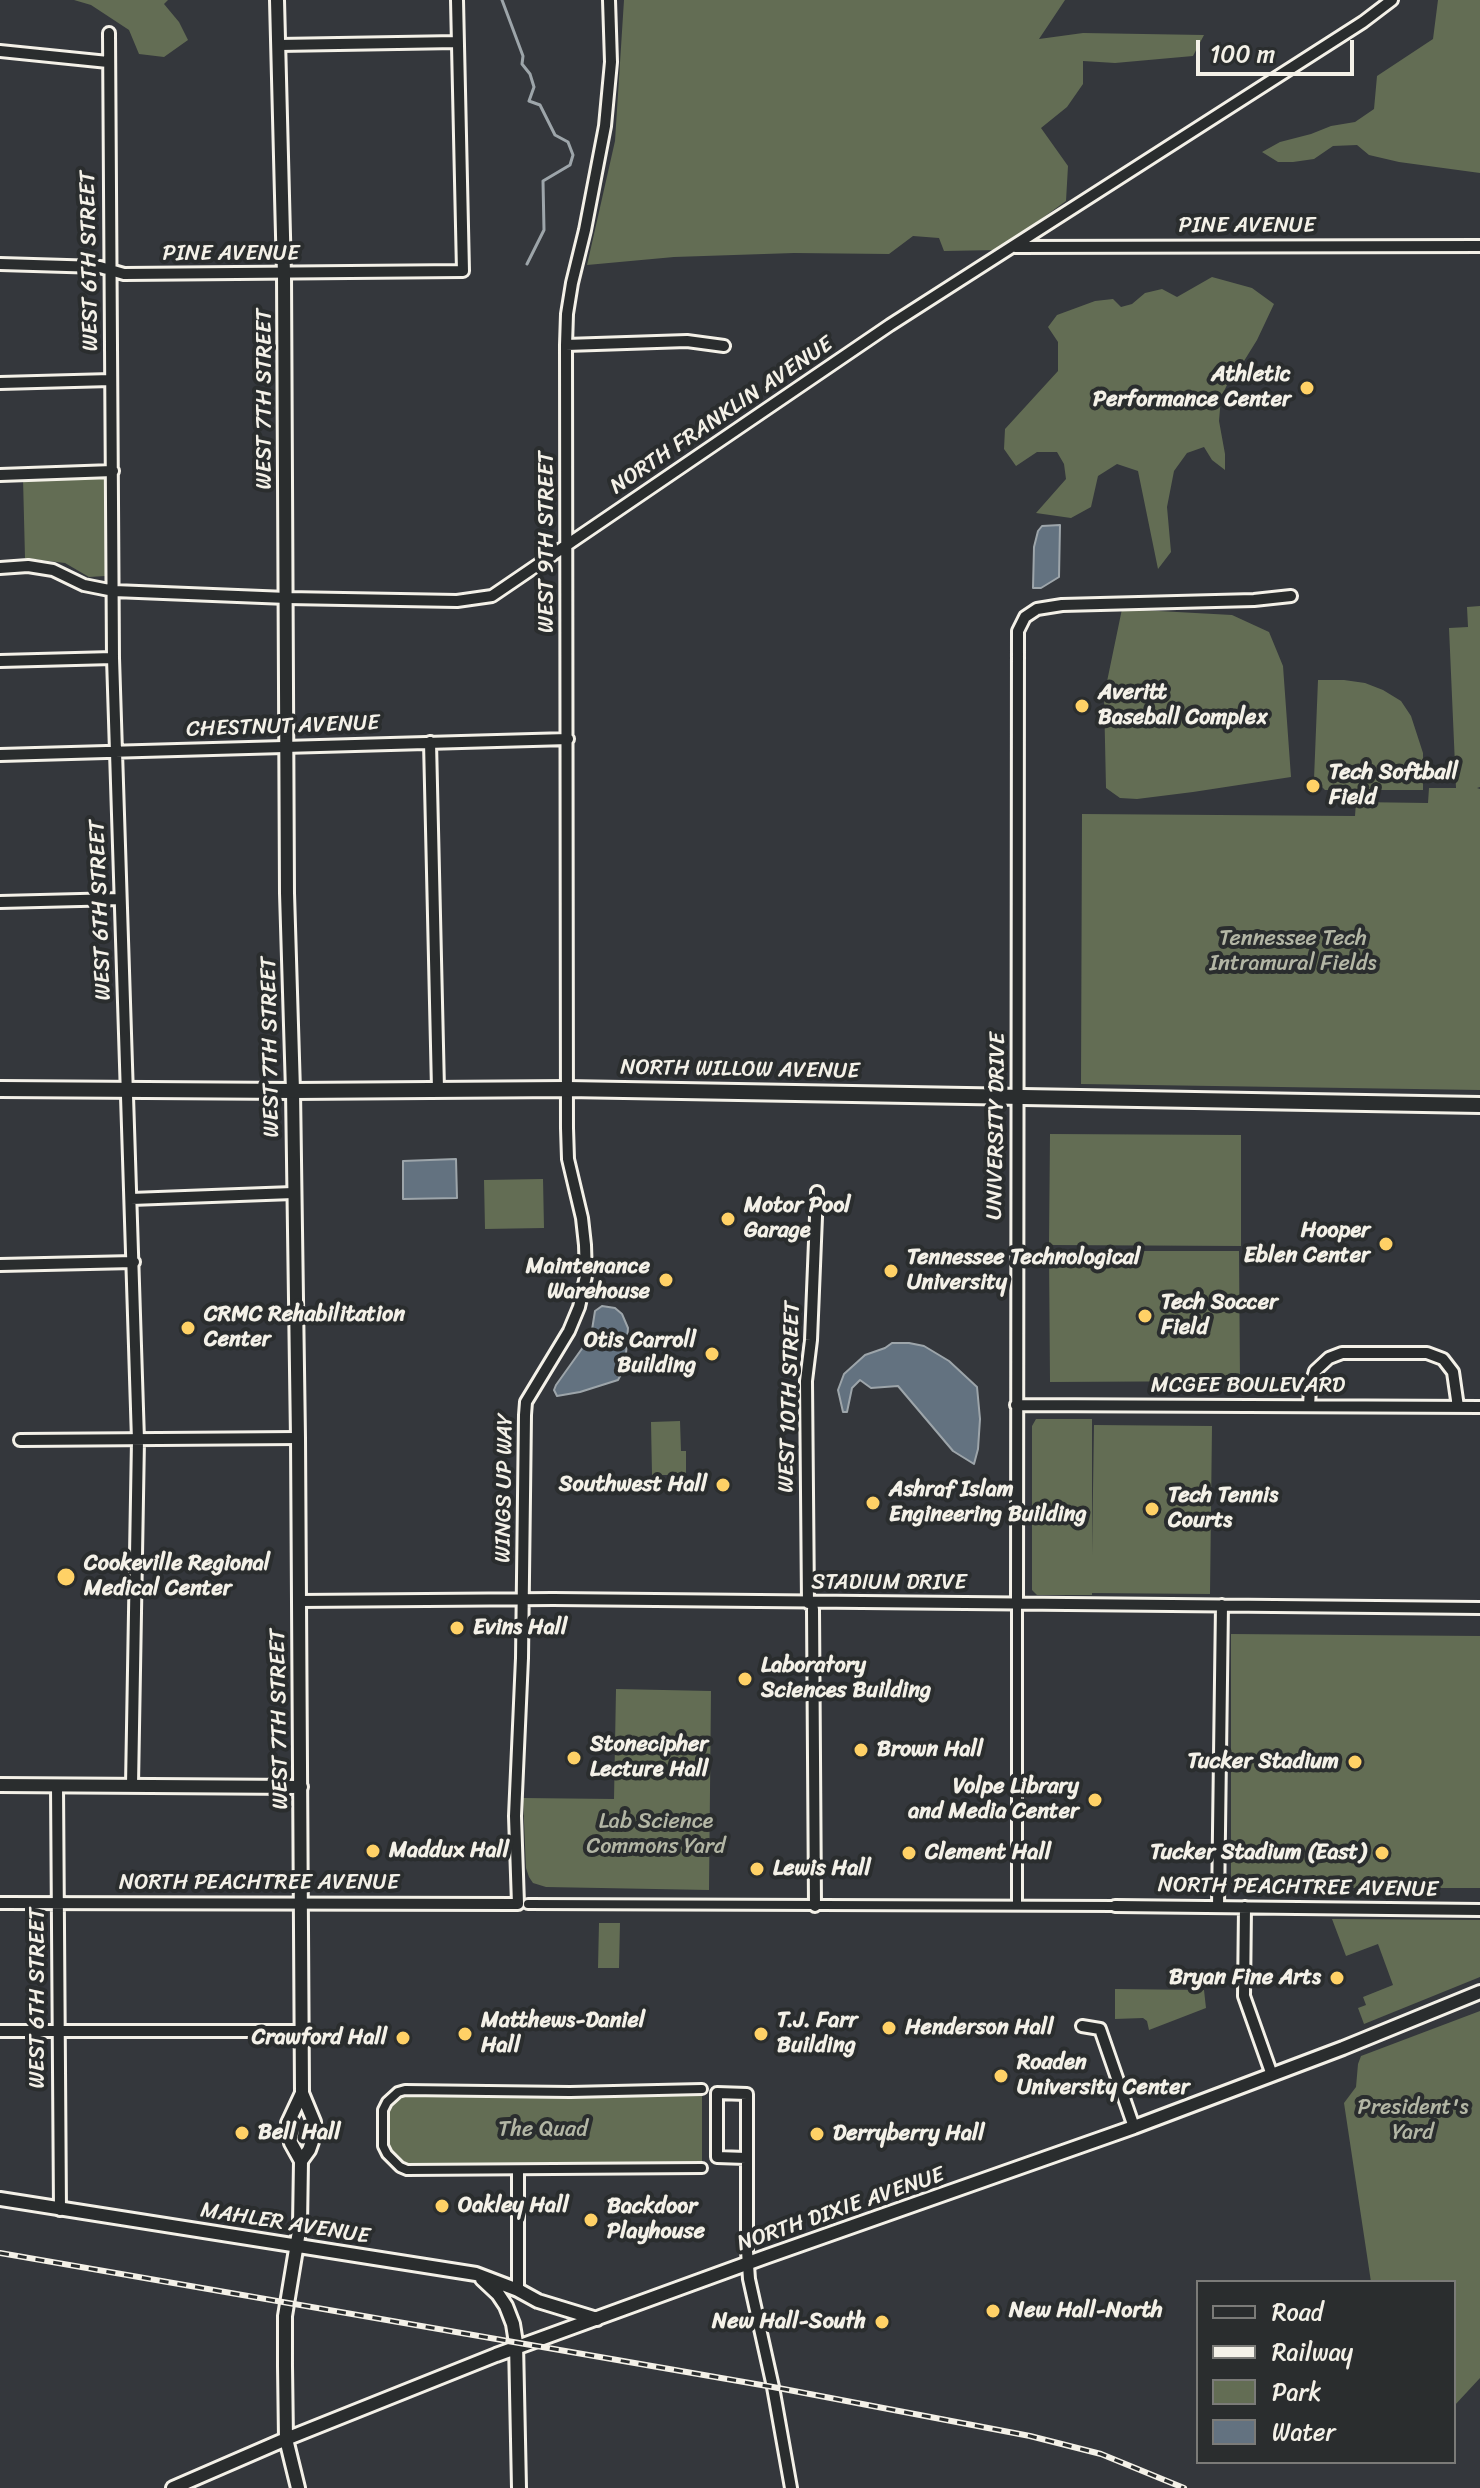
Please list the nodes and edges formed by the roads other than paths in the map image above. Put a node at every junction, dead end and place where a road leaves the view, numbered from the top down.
1 (277, 0) edge
2 (457, 0) edge
3 (609, 0) edge
4 (1392, 0) edge
5 (109, 33) dead end
6 (457, 42) junction
7 (279, 45) junction
8 (0, 51) edge
9 (108, 62) junction
10 (1480, 246) edge
11 (1013, 247) junction
12 (0, 264) edge
13 (110, 271) junction
14 (284, 274) junction
15 (566, 345) junction
16 (724, 346) dead end
17 (111, 380) junction
18 (0, 383) edge
19 (113, 471) junction
20 (0, 475) edge
21 (567, 546) junction
22 (0, 568) edge
23 (114, 591) junction
24 (1291, 596) dead end
25 (287, 598) junction
26 (113, 658) junction
27 (0, 661) edge
28 (568, 739) junction
29 (430, 742) junction
30 (288, 747) junction
31 (117, 752) junction
32 (0, 755) edge
33 (120, 899) junction
34 (0, 902) edge
35 (0, 1089) edge
36 (438, 1089) junction
37 (567, 1089) junction
38 (126, 1091) junction
39 (293, 1091) junction
40 (1017, 1097) junction
41 (1480, 1105) edge
42 (817, 1192) dead end
43 (293, 1193) junction
44 (131, 1199) junction
45 (134, 1262) junction
46 (0, 1265) edge
47 (1016, 1405) junction
48 (1309, 1406) junction
49 (1458, 1407) junction
50 (1480, 1407) edge
51 (298, 1438) junction
52 (20, 1440) dead end
53 (138, 1440) junction
54 (523, 1600) junction
55 (299, 1601) junction
56 (1017, 1604) junction
57 (1222, 1605) junction
58 (811, 1606) junction
59 (1480, 1608) edge
60 (0, 1785) edge
61 (132, 1785) junction
62 (57, 1786) junction
63 (301, 1787) junction
64 (57, 1902) junction
65 (0, 1903) edge
66 (302, 1903) junction
67 (523, 1904) junction
68 (1017, 1905) junction
69 (815, 1906) junction
70 (1115, 1906) joint
71 (1218, 1906) junction
72 (1245, 1907) junction
73 (1480, 1910) edge
74 (1480, 1992) edge
75 (1082, 2026) dead end
76 (0, 2031) edge
77 (57, 2031) junction
78 (303, 2031) junction
79 (1272, 2075) junction
80 (702, 2089) dead end
81 (302, 2093) junction
82 (1134, 2127) junction
83 (746, 2158) junction
84 (301, 2161) junction
85 (702, 2168) dead end
86 (518, 2173) dead end
87 (0, 2199) edge
88 (60, 2210) junction
89 (297, 2246) junction
90 (748, 2264) junction
91 (476, 2274) junction
92 (518, 2290) junction
93 (506, 2306) junction
94 (597, 2319) junction
95 (549, 2337) junction
96 (516, 2349) junction
97 (286, 2439) junction
98 (173, 2488) edge
99 (298, 2488) edge
100 (519, 2488) edge
101 (791, 2488) edge

1 - 7 street, WEST 7TH STREET
2 - 6 street
3 - 15 street, WEST 9TH STREET
4 - 11 street, NORTH FRANKLIN AVENUE
5 - 9 street, WEST 6TH STREET
6 - 7 street
6 - 14 street, PINE AVENUE
7 - 14 street, WEST 7TH STREET
8 - 9 street
9 - 13 street, WEST 6TH STREET
10 - 11 street, PINE AVENUE
11 - 21 street, NORTH FRANKLIN AVENUE
12 - 13 street, PINE AVENUE
13 - 14 street, PINE AVENUE
13 - 17 street, WEST 6TH STREET
14 - 25 street, WEST 7TH STREET
15 - 16 street
15 - 21 street, WEST 9TH STREET
17 - 18 street
17 - 19 street, WEST 6TH STREET
19 - 20 street
19 - 23 street, WEST 6TH STREET
21 - 25 street, NORTH FRANKLIN AVENUE
21 - 28 street, WEST 9TH STREET
22 - 23 street, NORTH FRANKLIN AVENUE
23 - 25 street, NORTH FRANKLIN AVENUE
23 - 26 street, WEST 6TH STREET
24 - 40 street, UNIVERSITY DRIVE
25 - 30 street, WEST 7TH STREET
26 - 27 street
26 - 31 street, WEST 6TH STREET
28 - 29 street, CHESTNUT AVENUE
28 - 37 street, WEST 9TH STREET
29 - 30 street, CHESTNUT AVENUE
29 - 36 street
30 - 31 street, CHESTNUT AVENUE
30 - 39 street, WEST 7TH STREET
31 - 32 street, CHESTNUT AVENUE
31 - 33 street, WEST 6TH STREET
33 - 34 street
33 - 38 street, WEST 6TH STREET
35 - 38 main road, NORTH WILLOW AVENUE
36 - 37 main road, NORTH WILLOW AVENUE
36 - 39 main road, NORTH WILLOW AVENUE
37 - 40 main road, NORTH WILLOW AVENUE
37 - 54 street, WINGS UP WAY
38 - 39 main road, NORTH WILLOW AVENUE
38 - 44 street, WEST 6TH STREET
39 - 43 street, WEST 7TH STREET
40 - 41 main road, NORTH WILLOW AVENUE
40 - 47 street, UNIVERSITY DRIVE
42 - 58 street, WEST 10TH STREET
43 - 44 street
43 - 51 street, WEST 7TH STREET
44 - 45 street, WEST 6TH STREET
45 - 46 street
45 - 53 street, WEST 6TH STREET
47 - 48 street, MCGEE BOULEVARD
47 - 56 street, UNIVERSITY DRIVE
48 - 49 street, MCGEE BOULEVARD
48 - 49 street
49 - 50 street, MCGEE BOULEVARD
51 - 53 street
51 - 55 street, WEST 7TH STREET
52 - 53 street
53 - 61 street, WEST 6TH STREET
54 - 55 street, STADIUM DRIVE
54 - 58 street, STADIUM DRIVE
54 - 67 street, WINGS UP WAY
55 - 63 street, WEST 7TH STREET
56 - 57 street, STADIUM DRIVE
56 - 58 street, STADIUM DRIVE
56 - 68 street, UNIVERSITY DRIVE
57 - 59 street, STADIUM DRIVE
57 - 71 street
58 - 69 street, WEST 10TH STREET
60 - 62 street
61 - 62 street
61 - 63 street
62 - 64 street, WEST 6TH STREET
63 - 66 street, WEST 7TH STREET
64 - 65 street, NORTH PEACHTREE AVENUE
64 - 66 street, NORTH PEACHTREE AVENUE
64 - 77 street, WEST 6TH STREET
66 - 67 street, NORTH PEACHTREE AVENUE
66 - 78 street, WEST 7TH STREET
67 - 69 street
68 - 69 street
68 - 70 street
70 - 71 street, NORTH PEACHTREE AVENUE
71 - 72 street, NORTH PEACHTREE AVENUE
72 - 73 street, NORTH PEACHTREE AVENUE
72 - 79 street
74 - 79 street, NORTH DIXIE AVENUE
75 - 82 street
76 - 77 street
77 - 78 street
77 - 88 street, WEST 6TH STREET
78 - 81 street, WEST 7TH STREET
79 - 82 street, NORTH DIXIE AVENUE
80 - 85 street
81 - 84 street, WEST 7TH STREET
81 - 84 street, WEST 7TH STREET
82 - 90 street, NORTH DIXIE AVENUE
83 - 83 street
83 - 90 street
84 - 89 street, WEST 7TH STREET
86 - 92 street
87 - 88 street, MAHLER AVENUE
88 - 89 street, MAHLER AVENUE
89 - 91 street, MAHLER AVENUE
89 - 97 street, WEST 7TH STREET
90 - 94 street, NORTH DIXIE AVENUE
90 - 101 street
91 - 92 street, MAHLER AVENUE
91 - 93 street
92 - 94 street, MAHLER AVENUE
93 - 95 street
93 - 96 street
94 - 95 street, NORTH DIXIE AVENUE
95 - 96 street, NORTH DIXIE AVENUE
96 - 97 street, NORTH DIXIE AVENUE
96 - 100 street
97 - 98 street, NORTH DIXIE AVENUE
97 - 99 street, WEST 7TH STREET

